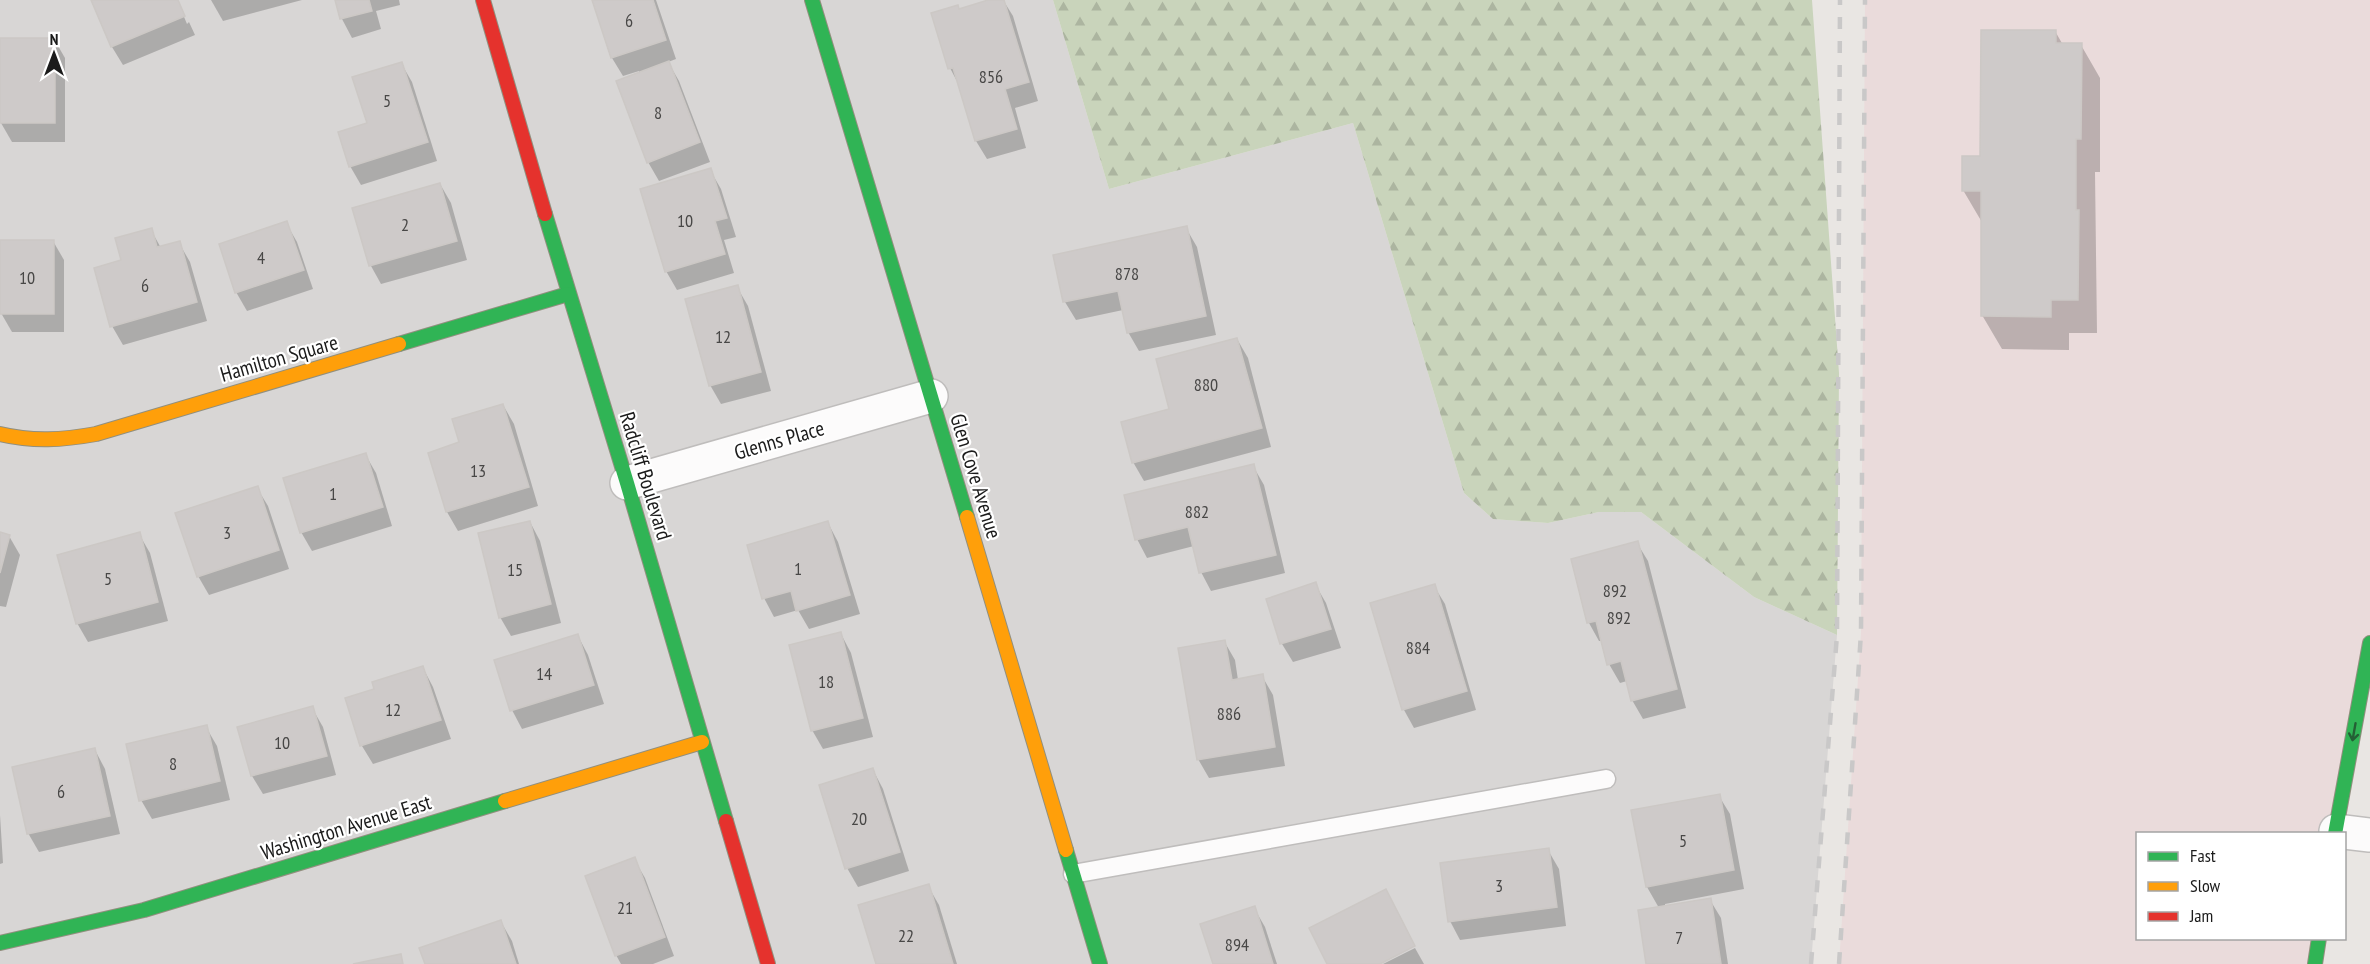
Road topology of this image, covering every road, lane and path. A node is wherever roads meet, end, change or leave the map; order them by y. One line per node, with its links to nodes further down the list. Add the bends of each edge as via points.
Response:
1 (483, 0): 3 (street, Radcliff Boulevard)
2 (812, 0): 4 (street, Glen Cove Avenue)
3 (568, 294): 5 (street, Hamilton Square, via 96,434 57,441 24,440); 6 (street, Radcliff Boulevard)
4 (931, 396): 6 (street, Glenns Place); 13 (street, Glen Cove Avenue)
5 (0, 434)
6 (627, 483): 8 (street, Radcliff Boulevard)
7 (2370, 643): 10 (street, one-way to 10)
8 (702, 742): 15 (street, Washington Avenue East, via 144,909); 16 (street, Radcliff Boulevard)
9 (1606, 779): 13 (lane)
10 (2335, 832)
11 (2346, 833): 12 (street)
12 (2370, 835)
13 (1073, 874): 17 (street, Glen Cove Avenue)
14 (2319, 940): 18 (street)
15 (0, 943)
16 (768, 964)
17 (1100, 964)
18 (2315, 964)

